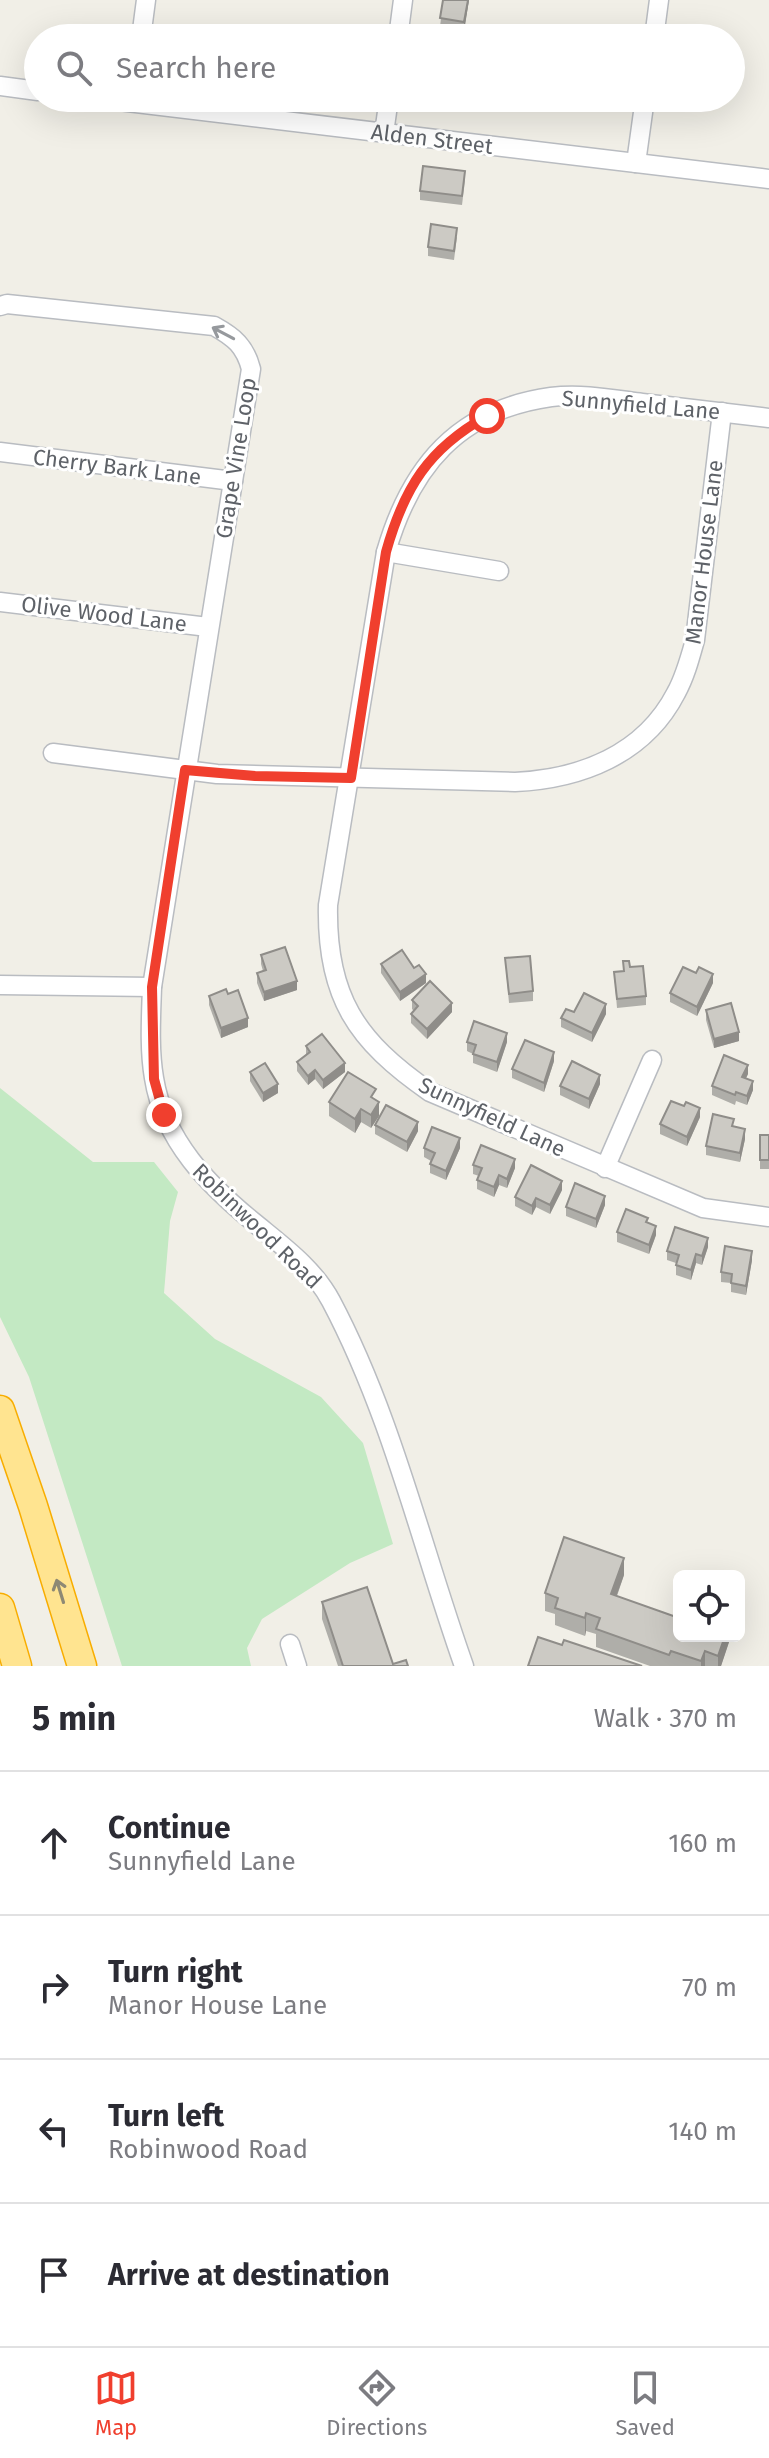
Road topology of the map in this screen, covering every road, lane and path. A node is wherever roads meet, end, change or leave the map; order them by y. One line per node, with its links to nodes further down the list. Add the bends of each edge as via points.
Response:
1 (146, 0): 4 (street)
2 (403, 0): 5 (street)
3 (659, 0): 6 (street)
4 (143, 24)
5 (400, 24)
6 (656, 24)
7 (0, 86): 8 (street)
8 (24, 89)
9 (224, 112): 12 (street, Alden Street)
10 (387, 112): 12 (street)
11 (643, 112): 13 (street)
12 (384, 133): 13 (street, Alden Street)
13 (636, 163): 14 (street, Alden Street)
14 (769, 179)
15 (0, 306): 19 (street, Grape Vine Loop, one-way to 15, via 251,369 234,337 214,326)
16 (722, 412): 17 (street, Sunnyfield Lane); 20 (street, Sunnyfield Lane, via 589,396 553,397 487,416 457,433 429,462 396,517); 26 (street, Manor House Lane, via 695,640 676,694 637,742 588,769 548,780)
17 (769, 418)
18 (0, 452): 19 (street, Cherry Bark Lane)
19 (233, 481): 23 (street, Grape Vine Loop)
20 (386, 552): 21 (street); 26 (street, Sunnyfield Lane)
21 (499, 571)
22 (0, 602): 23 (street, Olive Wood Lane)
23 (208, 627): 25 (street, Grape Vine Loop)
24 (53, 753): 25 (street, Manor House Lane)
25 (185, 770): 26 (street, Manor House Lane); 28 (street, Robinwood Road)
26 (351, 778): 30 (street, Sunnyfield Lane, via 328,905 327,939 346,1008 368,1041 430,1092)
27 (0, 985): 28 (street)
28 (152, 987): 38 (street, Robinwood Road, via 154,1079 164,1115 186,1156 217,1192 303,1264 333,1305 399,1465)
29 (652, 1060): 30 (street)
30 (605, 1168): 31 (street, Sunnyfield Lane, via 703,1208)
31 (769, 1217)
32 (0, 1410): 36 (highway, one-way to 32)
33 (0, 1609): 35 (highway)
34 (290, 1644): 37 (street)
35 (15, 1666)
36 (82, 1666)
37 (297, 1666)
38 (464, 1666)

